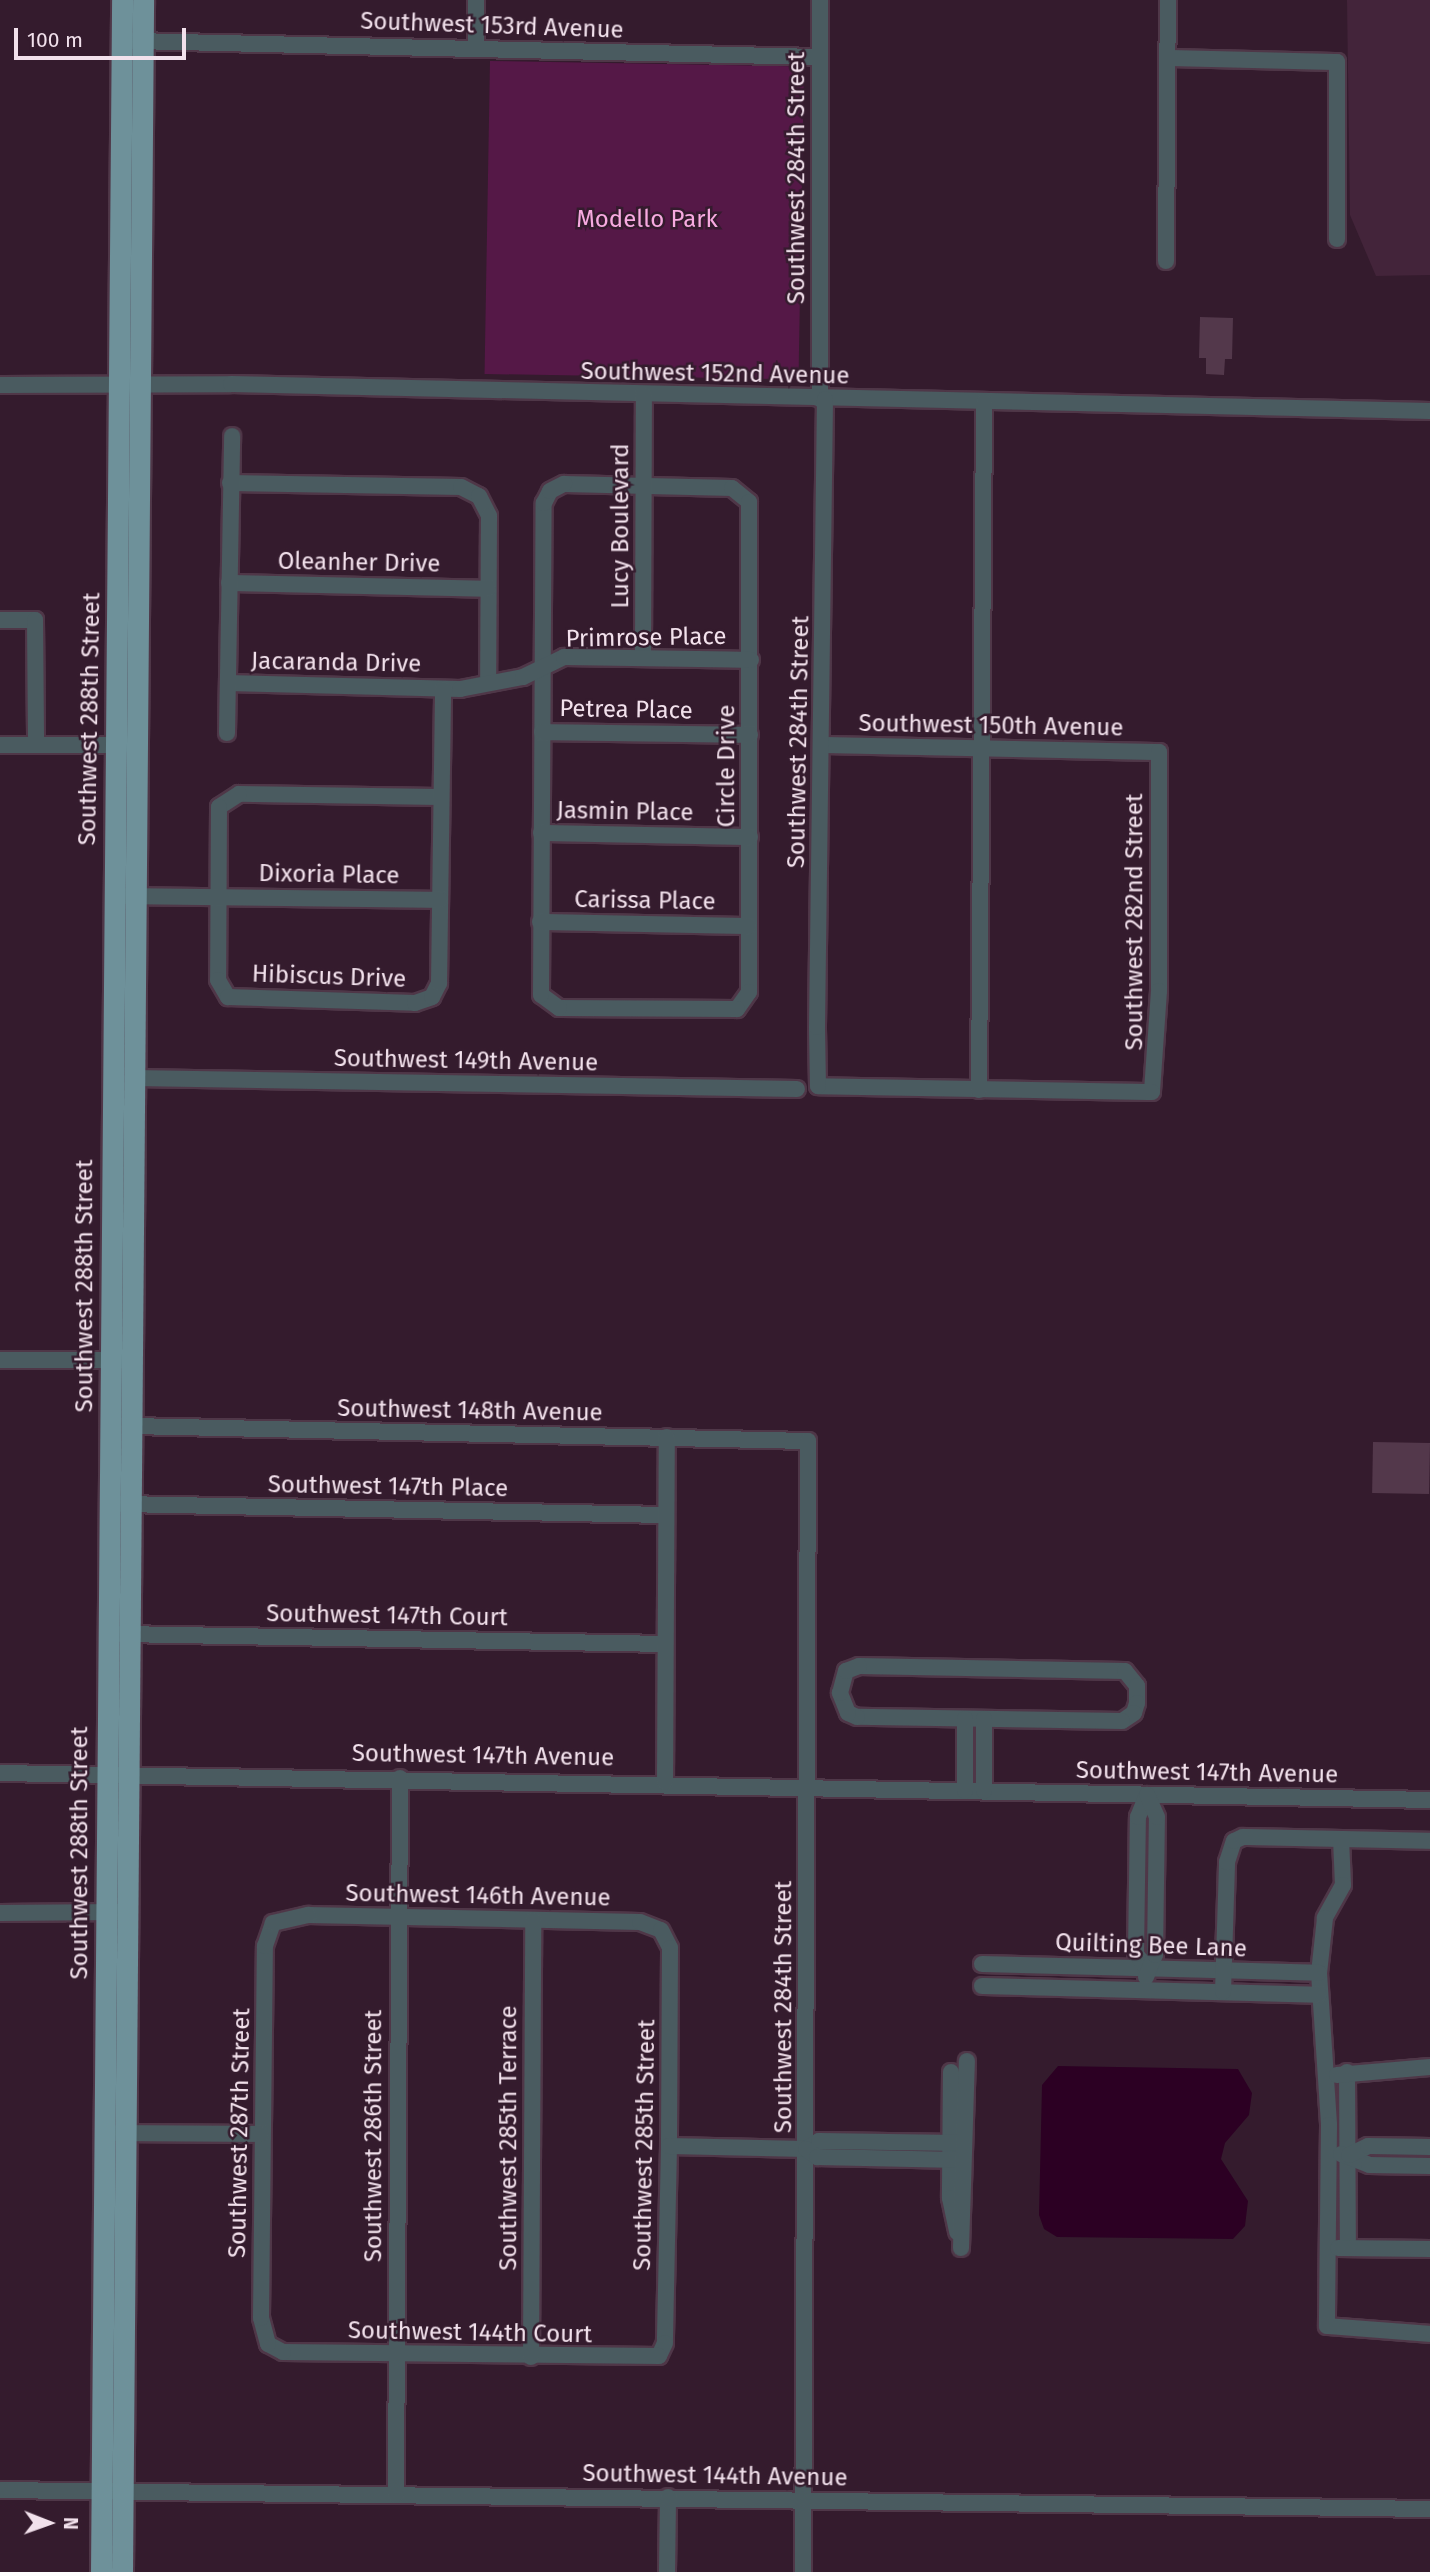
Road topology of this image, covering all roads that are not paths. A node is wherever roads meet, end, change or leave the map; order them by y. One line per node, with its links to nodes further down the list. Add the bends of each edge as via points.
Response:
1 (122, 0): 6 (main road, Southwest 288th Street)
2 (143, 0): 7 (main road, Southwest 288th Street)
3 (476, 0): 8 (street)
4 (820, 0): 9 (street, Southwest 284th Street)
5 (1168, 0): 10 (street)
6 (121, 41): 7 (street, Southwest 153rd Avenue); 11 (main road, Southwest 288th Street)
7 (143, 41): 8 (street, Southwest 153rd Avenue); 11 (main road, Southwest 288th Street)
8 (476, 46): 9 (street, Southwest 153rd Avenue, via 481,53)
9 (820, 57): 17 (street, Southwest 284th Street)
10 (1168, 58): 12 (street, via 1337,62); 13 (street)
11 (131, 188): 14 (main road, Southwest 288th Street)
12 (1337, 239)
13 (1166, 261)
14 (130, 384): 15 (street, Southwest 152nd Avenue); 16 (street, Southwest 152nd Avenue); 37 (main road, Southwest 288th Street); 39 (main road, Southwest 288th Street)
15 (0, 385)
16 (644, 395): 17 (street, Southwest 152nd Avenue); 22 (street, Lucy Boulevard)
17 (822, 399): 18 (street, Southwest 152nd Avenue); 38 (street, Southwest 284th Street)
18 (984, 402): 19 (street, Southwest 152nd Avenue); 40 (street)
19 (1430, 411)
20 (232, 436): 21 (street)
21 (230, 483): 23 (street); 24 (street, via 470,490 489,516)
22 (645, 486): 26 (street, Lucy Boulevard); 27 (street, Circle Drive, via 732,488 749,502); 28 (street, Circle Drive, via 564,484 546,497)
23 (229, 583): 24 (street, Oleanher Drive); 29 (street)
24 (488, 589): 30 (street)
25 (0, 620): 36 (street, via 34,620)
26 (643, 657): 27 (street, Primrose Place); 28 (street, Primrose Place, via 564,657)
27 (751, 660): 34 (street, Circle Drive)
28 (542, 668): 30 (street); 32 (street, Circle Drive)
29 (228, 683): 31 (street, Jacaranda Drive); 33 (street)
30 (488, 683): 31 (street)
31 (443, 688): 42 (street, Hibiscus Drive)
32 (542, 732): 34 (street, Petrea Place); 43 (street, Circle Drive)
33 (227, 733)
34 (750, 735): 44 (street, Circle Drive)
35 (0, 745): 36 (street)
36 (36, 745): 37 (street)
37 (116, 745): 39 (street); 45 (main road, Southwest 288th Street)
38 (821, 745): 40 (street, Southwest 150th Avenue); 52 (street, Southwest 284th Street, via 818,1086)
39 (137, 746): 45 (main road, Southwest 288th Street)
40 (980, 748): 41 (street, Southwest 150th Avenue); 52 (street)
41 (1159, 752): 52 (street, Southwest 282nd Street, via 1159,991 1157,1082 1152,1092)
42 (438, 797): 46 (street, Hibiscus Drive, via 239,794 219,807); 47 (street, Hibiscus Drive)
43 (541, 833): 44 (street, Jasmin Place); 48 (street, Circle Drive)
44 (750, 837): 49 (street, Circle Drive)
45 (125, 896): 46 (street, Dixoria Place); 50 (main road, Southwest 288th Street); 54 (main road, Southwest 288th Street)
46 (218, 896): 47 (street, Dixoria Place); 47 (street, Hibiscus Drive, via 218,980 228,997 415,1003 432,997 439,983)
47 (440, 900)
48 (541, 922): 49 (street, Carissa Place); 49 (street, Circle Drive, via 541,995 552,1006 572,1009 737,1009 748,992)
49 (749, 926)
50 (134, 1077): 51 (street, Southwest 149th Avenue); 54 (main road, Southwest 288th Street)
51 (797, 1089)
52 (979, 1090)
53 (0, 1360): 54 (street)
54 (121, 1360): 55 (main road, Southwest 288th Street); 58 (main road, Southwest 288th Street)
55 (131, 1426): 56 (street, Southwest 148th Avenue); 59 (main road, Southwest 288th Street)
56 (667, 1437): 57 (street, Southwest 148th Avenue); 60 (street)
57 (808, 1441): 71 (street, Southwest 284th Street)
58 (109, 1504): 59 (street, Southwest 147th Place); 61 (main road, Southwest 288th Street)
59 (130, 1505): 60 (street, Southwest 147th Place); 62 (main road, Southwest 288th Street)
60 (666, 1515): 63 (street)
61 (108, 1634): 62 (street, Southwest 147th Court); 66 (main road, Southwest 288th Street)
62 (129, 1634): 63 (street, Southwest 147th Court); 67 (main road, Southwest 288th Street)
63 (665, 1644): 70 (street)
64 (965, 1719): 65 (street, Southwest 147th Avenue); 65 (street, Southwest 147th Avenue, via 857,1717 841,1702 841,1680 859,1666 1125,1671 1137,1686 1134,1713 1122,1721); 72 (street)
65 (984, 1719): 73 (street)
66 (107, 1771): 67 (street, Southwest 147th Avenue); 68 (street, Southwest 147th Avenue); 78 (main road, Southwest 288th Street)
67 (128, 1771): 69 (street, Southwest 147th Avenue); 79 (main road, Southwest 288th Street)
68 (0, 1773)
69 (400, 1778): 70 (street, Southwest 147th Avenue); 81 (street, Southwest 286th Street)
70 (665, 1782): 71 (street, Southwest 147th Avenue)
71 (807, 1786): 72 (street, Southwest 147th Avenue); 104 (street, Southwest 284th Street)
72 (965, 1791): 73 (street, Southwest 147th Avenue)
73 (984, 1791): 74 (street, Southwest 147th Avenue)
74 (1147, 1794): 75 (street, Southwest 147th Avenue); 86 (street, via 1157,1817 1155,1955)
75 (1430, 1800)
76 (1341, 1839): 77 (street); 87 (street, via 1243,1837 1234,1841 1227,1861); 88 (street, via 1343,1885 1325,1918)
77 (1430, 1841)
78 (106, 1912): 79 (street); 80 (street); 98 (main road, Southwest 288th Street)
79 (127, 1912): 99 (main road, Southwest 288th Street)
80 (0, 1913)
81 (398, 1918): 82 (street, Southwest 146th Avenue); 83 (street, Southwest 146th Avenue, via 308,1915); 114 (street, Southwest 286th Street)
82 (533, 1920): 84 (street, Southwest 146th Avenue, via 640,1922 661,1930); 115 (street, Southwest 285th Terrace)
83 (273, 1923): 100 (street, Southwest 287th Street, via 265,1946)
84 (670, 1948): 102 (street, Southwest 285th Street)
85 (982, 1964): 86 (street, Quilting Bee Lane)
86 (1147, 1969): 87 (street, Quilting Bee Lane); 90 (street)
87 (1223, 1971): 88 (street, Quilting Bee Lane); 91 (street)
88 (1320, 1973): 92 (street)
89 (982, 1986): 90 (street, Quilting Bee Lane)
90 (1146, 1990): 91 (street, Quilting Bee Lane)
91 (1223, 1992): 92 (street, Quilting Bee Lane)
92 (1319, 1995): 97 (street)
93 (967, 2062): 101 (street)
94 (1430, 2067): 96 (street)
95 (951, 2071): 101 (street)
96 (1347, 2072): 97 (street); 106 (street)
97 (1325, 2078): 105 (street)
98 (104, 2133): 99 (street); 116 (main road, Southwest 288th Street)
99 (126, 2133): 100 (street); 116 (main road, Southwest 288th Street)
100 (261, 2134): 113 (street, Southwest 287th Street, via 261,2318)
101 (958, 2143): 104 (street, via 819,2141); 104 (street, via 957,2160 817,2157)
102 (669, 2146): 104 (street); 112 (street, Southwest 285th Street)
103 (1430, 2147): 106 (street, via 1368,2146)
104 (806, 2149): 120 (street, Southwest 284th Street)
105 (1329, 2154): 106 (street); 108 (street)
106 (1349, 2155): 107 (street, via 1369,2165); 109 (street)
107 (1430, 2166)
108 (1328, 2248): 109 (street); 111 (street, via 1327,2326)
109 (1348, 2248): 110 (street)
110 (1430, 2249)
111 (1430, 2334)
112 (665, 2343): 115 (street, Southwest 144th Court, via 659,2356 641,2360)
113 (268, 2344): 114 (street, Southwest 144th Court, via 283,2352)
114 (395, 2354): 115 (street, Southwest 144th Court); 118 (street, Southwest 286th Street)
115 (531, 2357)
116 (112, 2489): 117 (street, Southwest 144th Avenue); 118 (street, Southwest 144th Avenue); 122 (main road, Southwest 288th Street); 123 (main road, Southwest 288th Street)
117 (0, 2490)
118 (396, 2495): 119 (street, Southwest 144th Avenue)
119 (668, 2497): 120 (street, Southwest 144th Avenue); 124 (street)
120 (804, 2499): 121 (street, Southwest 144th Avenue); 125 (street, Southwest 284th Street)
121 (1430, 2509)
122 (101, 2572)
123 (122, 2572)
124 (667, 2572)
125 (803, 2572)

